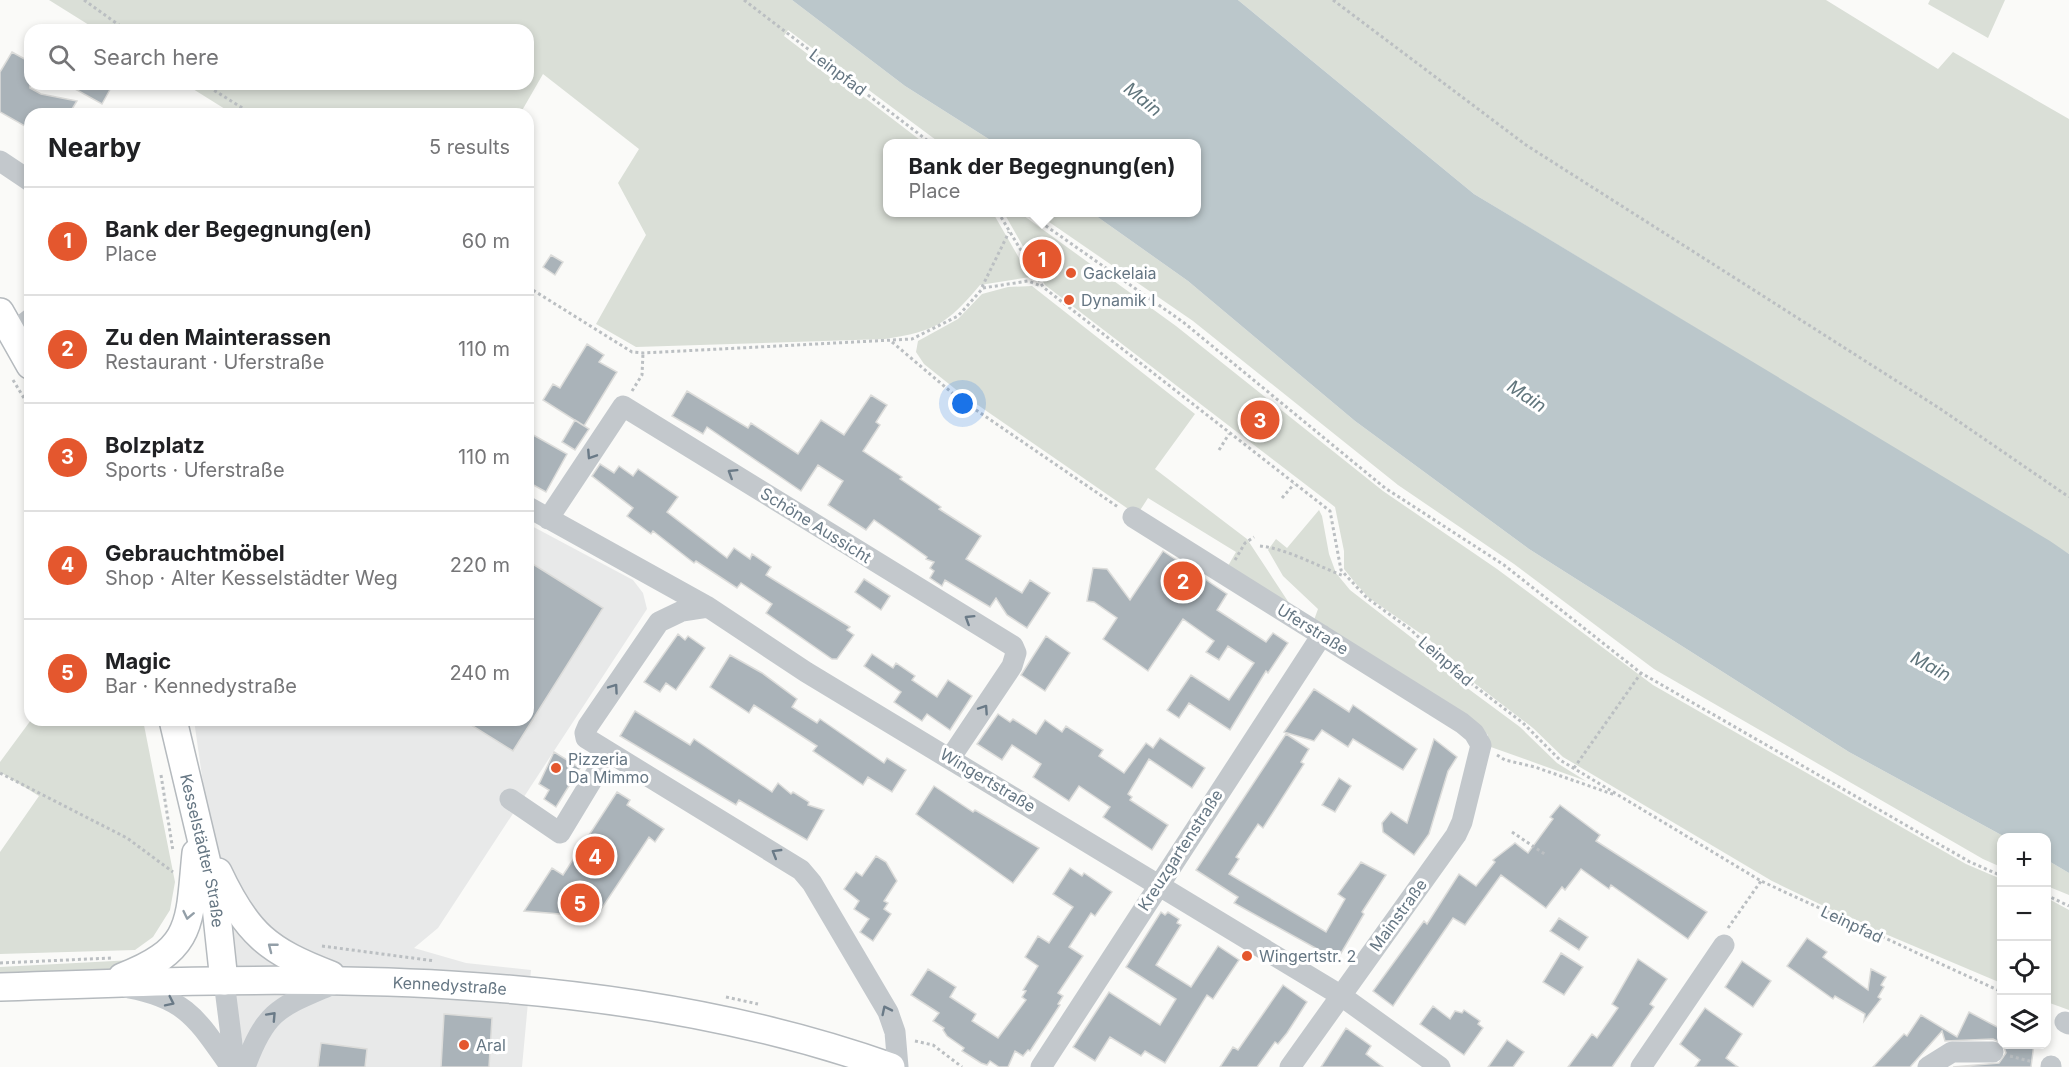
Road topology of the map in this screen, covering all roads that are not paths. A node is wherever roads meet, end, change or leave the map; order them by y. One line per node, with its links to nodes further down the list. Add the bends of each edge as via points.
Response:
1 (0, 161): 2 (street)
2 (24, 177)
3 (14, 322): 4 (main road)
4 (21, 372)
5 (534, 511): 7 (street, Wingertstraße)
6 (1133, 517): 9 (street, Uferstraße)
7 (548, 519): 8 (street, Wingertstraße); 13 (street, Schöne Aussicht, one-way to 7, via 1012,666 1016,653 1012,646 623,406)
8 (708, 608): 12 (street, one-way to 8, via 586,738 585,733 659,622 682,611); 13 (street, Wingertstraße, via 806,672)
9 (1322, 635): 11 (street, Uferstraße, via 1462,723 1479,740); 16 (street, Kreuzgartenstraße)
10 (174, 726): 15 (main road, Kesselstädter Straße)
11 (1480, 750): 22 (street, Mainstraße, via 1456,835)
12 (609, 752): 14 (street, via 560,832); 27 (street, one-way to 12, via 895,1032 888,1012 812,882 801,870)
13 (951, 757): 16 (street, Wingertstraße)
14 (510, 799)
15 (196, 828): 18 (main road, one-way to 15, via 286,957 264,941 228,892); 19 (main road, Kesselstädter Straße, via 215,897); 20 (main road, one-way to 20, via 191,905 178,944 157,962)
16 (1158, 883): 22 (street, Wingertstraße); 28 (street, Kreuzgartenstraße)
17 (1724, 945): 31 (street)
18 (344, 980): 19 (main road, Kennedystraße); 25 (street, one-way to 18, via 269,1017 294,1000); 26 (main road, Kennedystraße, via 510,991 660,1008 799,1036)
19 (224, 981): 20 (main road, Kennedystraße); 24 (street)
20 (105, 983): 21 (main road, Kennedystraße); 24 (street, one-way to 24, via 147,991 194,1015)
21 (0, 987)
22 (1340, 995): 29 (street, Mainstraße); 30 (street, Wingertstraße)
23 (1994, 1052): 32 (street, via 1952,1052)
24 (233, 1067)
25 (245, 1067)
26 (891, 1067)
27 (898, 1067)
28 (1041, 1067)
29 (1290, 1067)
30 (1440, 1067)
31 (1641, 1067)
32 (1928, 1067)

